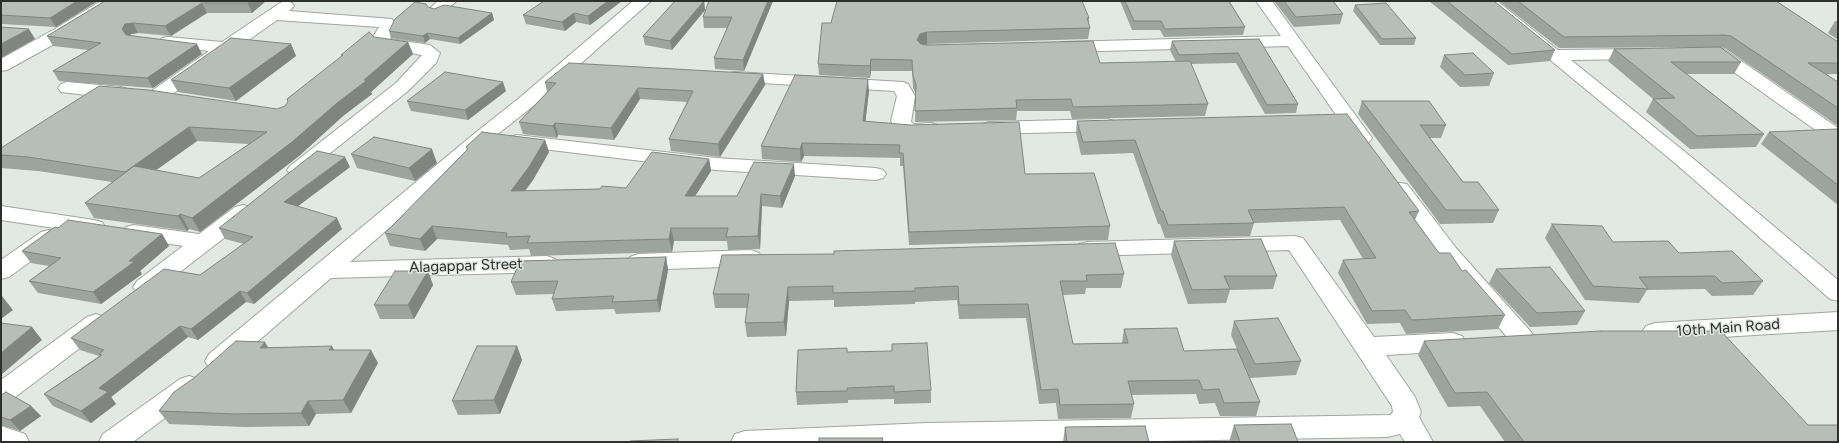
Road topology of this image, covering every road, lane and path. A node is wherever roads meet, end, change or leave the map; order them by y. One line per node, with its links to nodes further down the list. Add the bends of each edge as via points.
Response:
1 (112, 1): 9 (street)
2 (294, 1): 7 (street)
3 (643, 1): 18 (street)
4 (1264, 1): 11 (street)
5 (1488, 1): 6 (street); 16 (street)
6 (1510, 1)
7 (274, 15): 13 (street); 34 (street, via 386,23 387,29 380,40 385,44 424,49 431,53 430,59 402,87)
8 (30, 32): 9 (street)
9 (59, 34): 17 (street)
10 (152, 41): 13 (street)
11 (1293, 41): 12 (street); 25 (street)
12 (1049, 47)
13 (226, 48): 22 (street)
14 (1656, 54): 16 (street)
15 (1695, 54): 30 (street, via 1718,53)
16 (1554, 55): 45 (street, via 1683,160)
17 (1, 66)
18 (567, 67): 19 (street); 29 (street)
19 (591, 68)
20 (718, 76): 28 (street, via 897,86 906,96 901,121 906,128)
21 (67, 88): 22 (street)
22 (145, 95): 23 (street)
23 (184, 100)
24 (1324, 119): 25 (street)
25 (1348, 119): 31 (street)
26 (1128, 125): 27 (street)
27 (972, 128)
28 (949, 129)
29 (482, 137): 32 (street, via 716,164); 43 (street)
30 (1838, 137)
31 (1372, 151)
32 (876, 174)
33 (1390, 176): 50 (street, via 1448,253 1534,338)
34 (283, 180)
35 (259, 199): 38 (street)
36 (1, 213): 37 (street)
37 (69, 223): 38 (street); 44 (street)
38 (204, 242): 46 (street)
39 (1065, 250): 50 (street, via 1295,243)
40 (771, 258): 41 (street)
41 (620, 262)
42 (564, 264): 43 (street, Alagappar Street)
43 (326, 270): 55 (street, via 188,386)
44 (1, 271)
45 (1838, 293)
46 (128, 299)
47 (109, 313): 51 (street)
48 (1838, 321): 49 (street, 10th Main Road)
49 (1632, 333)
50 (1367, 348): 52 (street, via 1405,404)
51 (1, 394)
52 (1405, 418): 56 (street, via 1398,424 1387,426 927,434); 57 (street)
53 (1, 437): 54 (street)
54 (15, 442)
55 (113, 442)
56 (744, 442)
57 (1419, 442)

